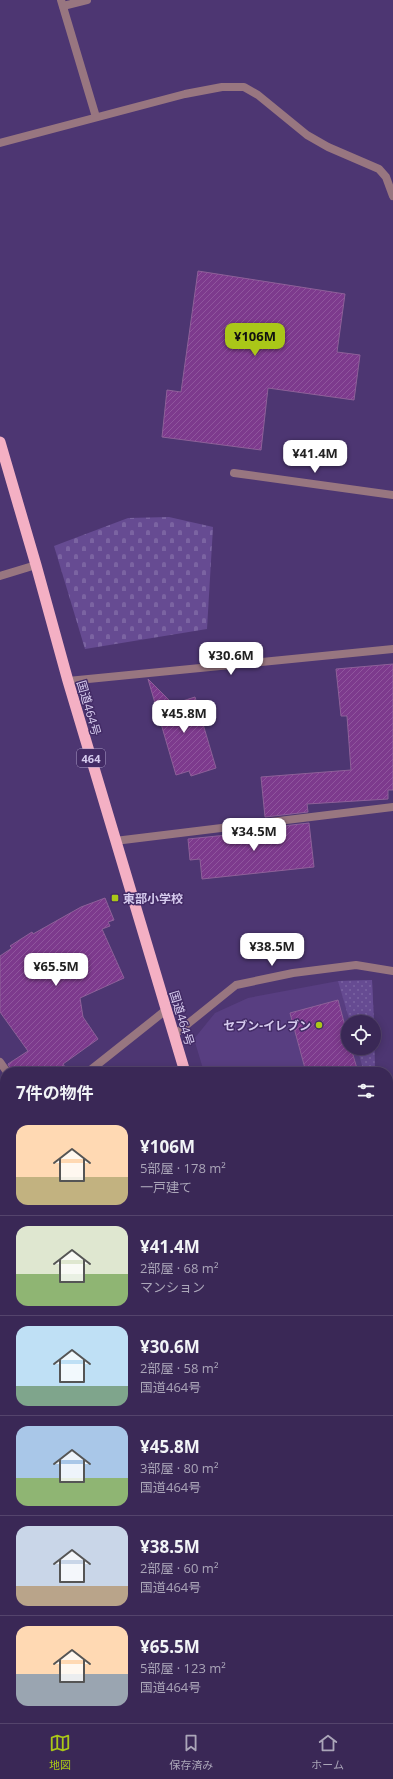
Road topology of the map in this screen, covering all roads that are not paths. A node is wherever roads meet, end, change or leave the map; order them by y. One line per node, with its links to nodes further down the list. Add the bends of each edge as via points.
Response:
1 (88, 0): 2 (street)
2 (62, 3): 3 (street)
3 (96, 116): 4 (street); 5 (street, via 222,86 244,87 258,95 307,135 379,169 386,177)
4 (0, 143)
5 (393, 196)
6 (0, 442): 9 (highway, 国道464号 / 464)
7 (234, 473): 8 (street)
8 (393, 495)
9 (36, 565): 10 (street); 12 (highway, 国道464号 / 464)
10 (0, 576)
11 (393, 649): 12 (street)
12 (68, 681): 14 (highway, 国道464号 / 464)
13 (393, 806): 14 (street)
14 (115, 841): 16 (highway, 国道464号 / 464)
15 (393, 971): 17 (street, via 356,965 292,973 236,985)
16 (166, 1010): 17 (highway, 国道464号 / 464); 18 (street)
17 (174, 1035): 19 (highway, 国道464号 / 464)
18 (94, 1067)
19 (184, 1067)

